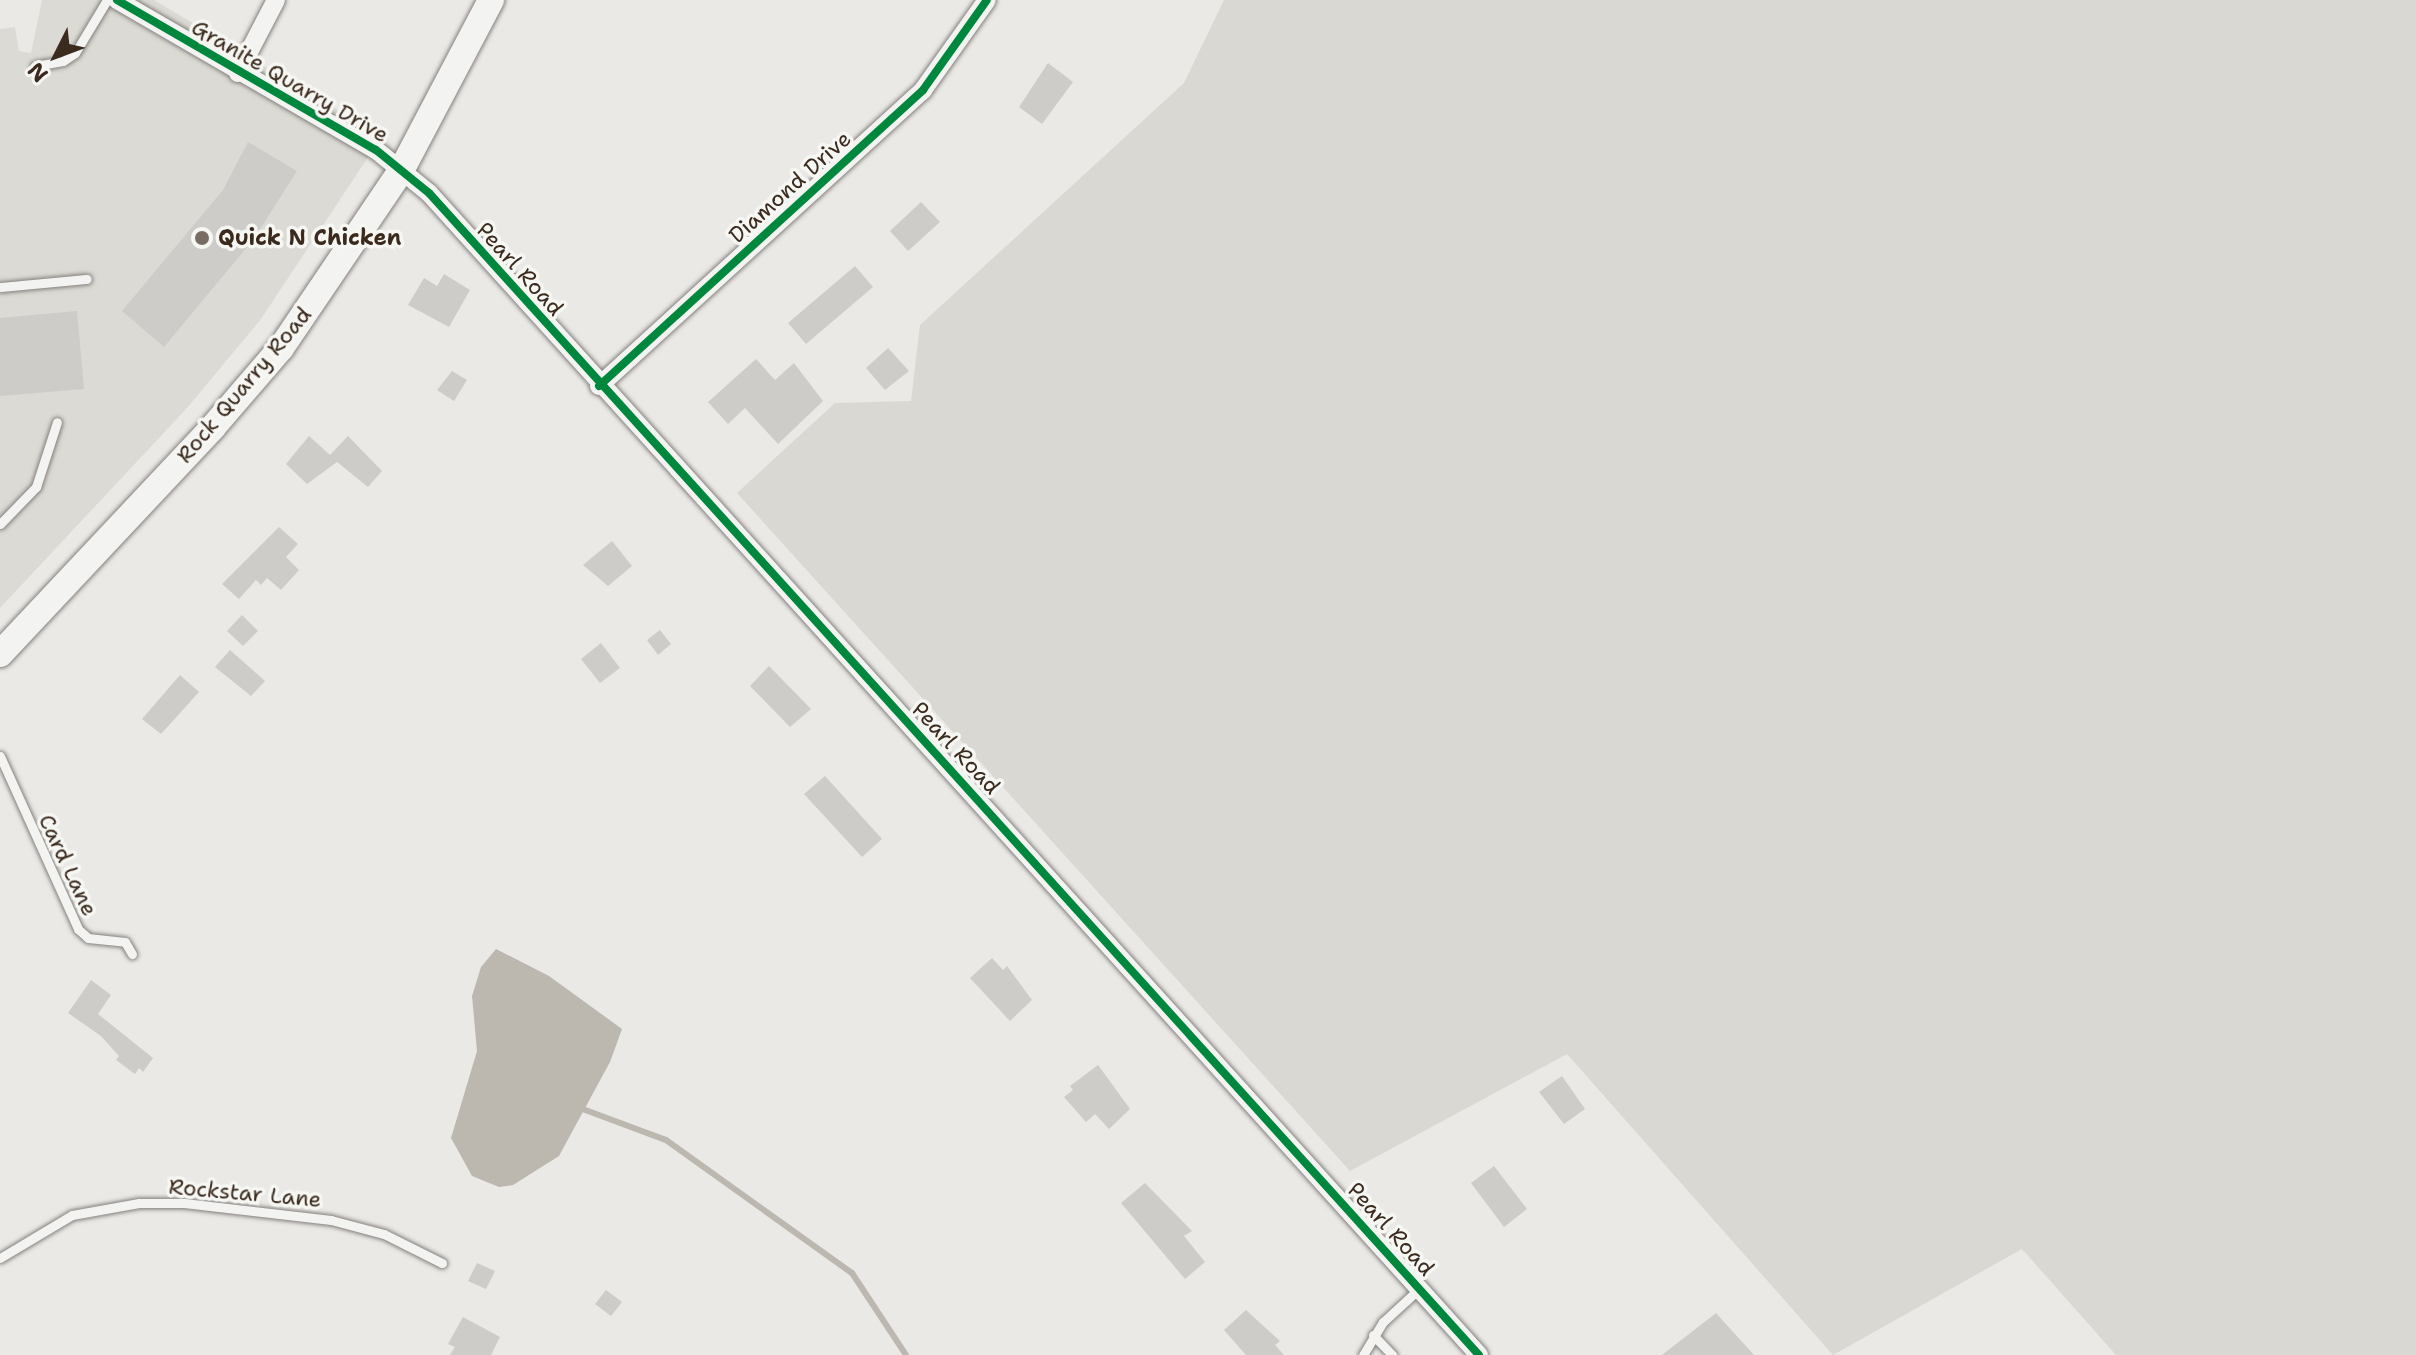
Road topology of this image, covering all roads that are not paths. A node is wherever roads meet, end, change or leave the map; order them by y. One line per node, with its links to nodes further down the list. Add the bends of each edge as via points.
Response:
1 (107, 0): 6 (lane, via 75,53)
2 (117, 0): 7 (street, Granite Quarry Drive)
3 (276, 0): 7 (street)
4 (491, 0): 8 (main road, Rock Quarry Road)
5 (987, 0): 11 (street, Diamond Drive, via 923,90)
6 (35, 66)
7 (238, 73): 8 (street, Granite Quarry Drive)
8 (402, 169): 11 (street, Pearl Road); 14 (main road, Rock Quarry Road, via 281,348)
9 (87, 279): 10 (lane)
10 (0, 287)
11 (599, 386): 19 (street, Pearl Road)
12 (57, 422): 13 (lane, via 36,487)
13 (0, 524)
14 (0, 654)
15 (0, 756): 16 (lane, Card Lane, via 78,929 88,938 125,942)
16 (132, 954)
17 (0, 1258): 18 (lane, Rockstar Lane, via 72,1215 139,1203 184,1203 331,1220 384,1234)
18 (442, 1263)
19 (1420, 1288): 20 (lane); 23 (street, Pearl Road)
20 (1373, 1335): 21 (lane); 22 (lane)
21 (1363, 1355)
22 (1392, 1355)
23 (1479, 1355)

